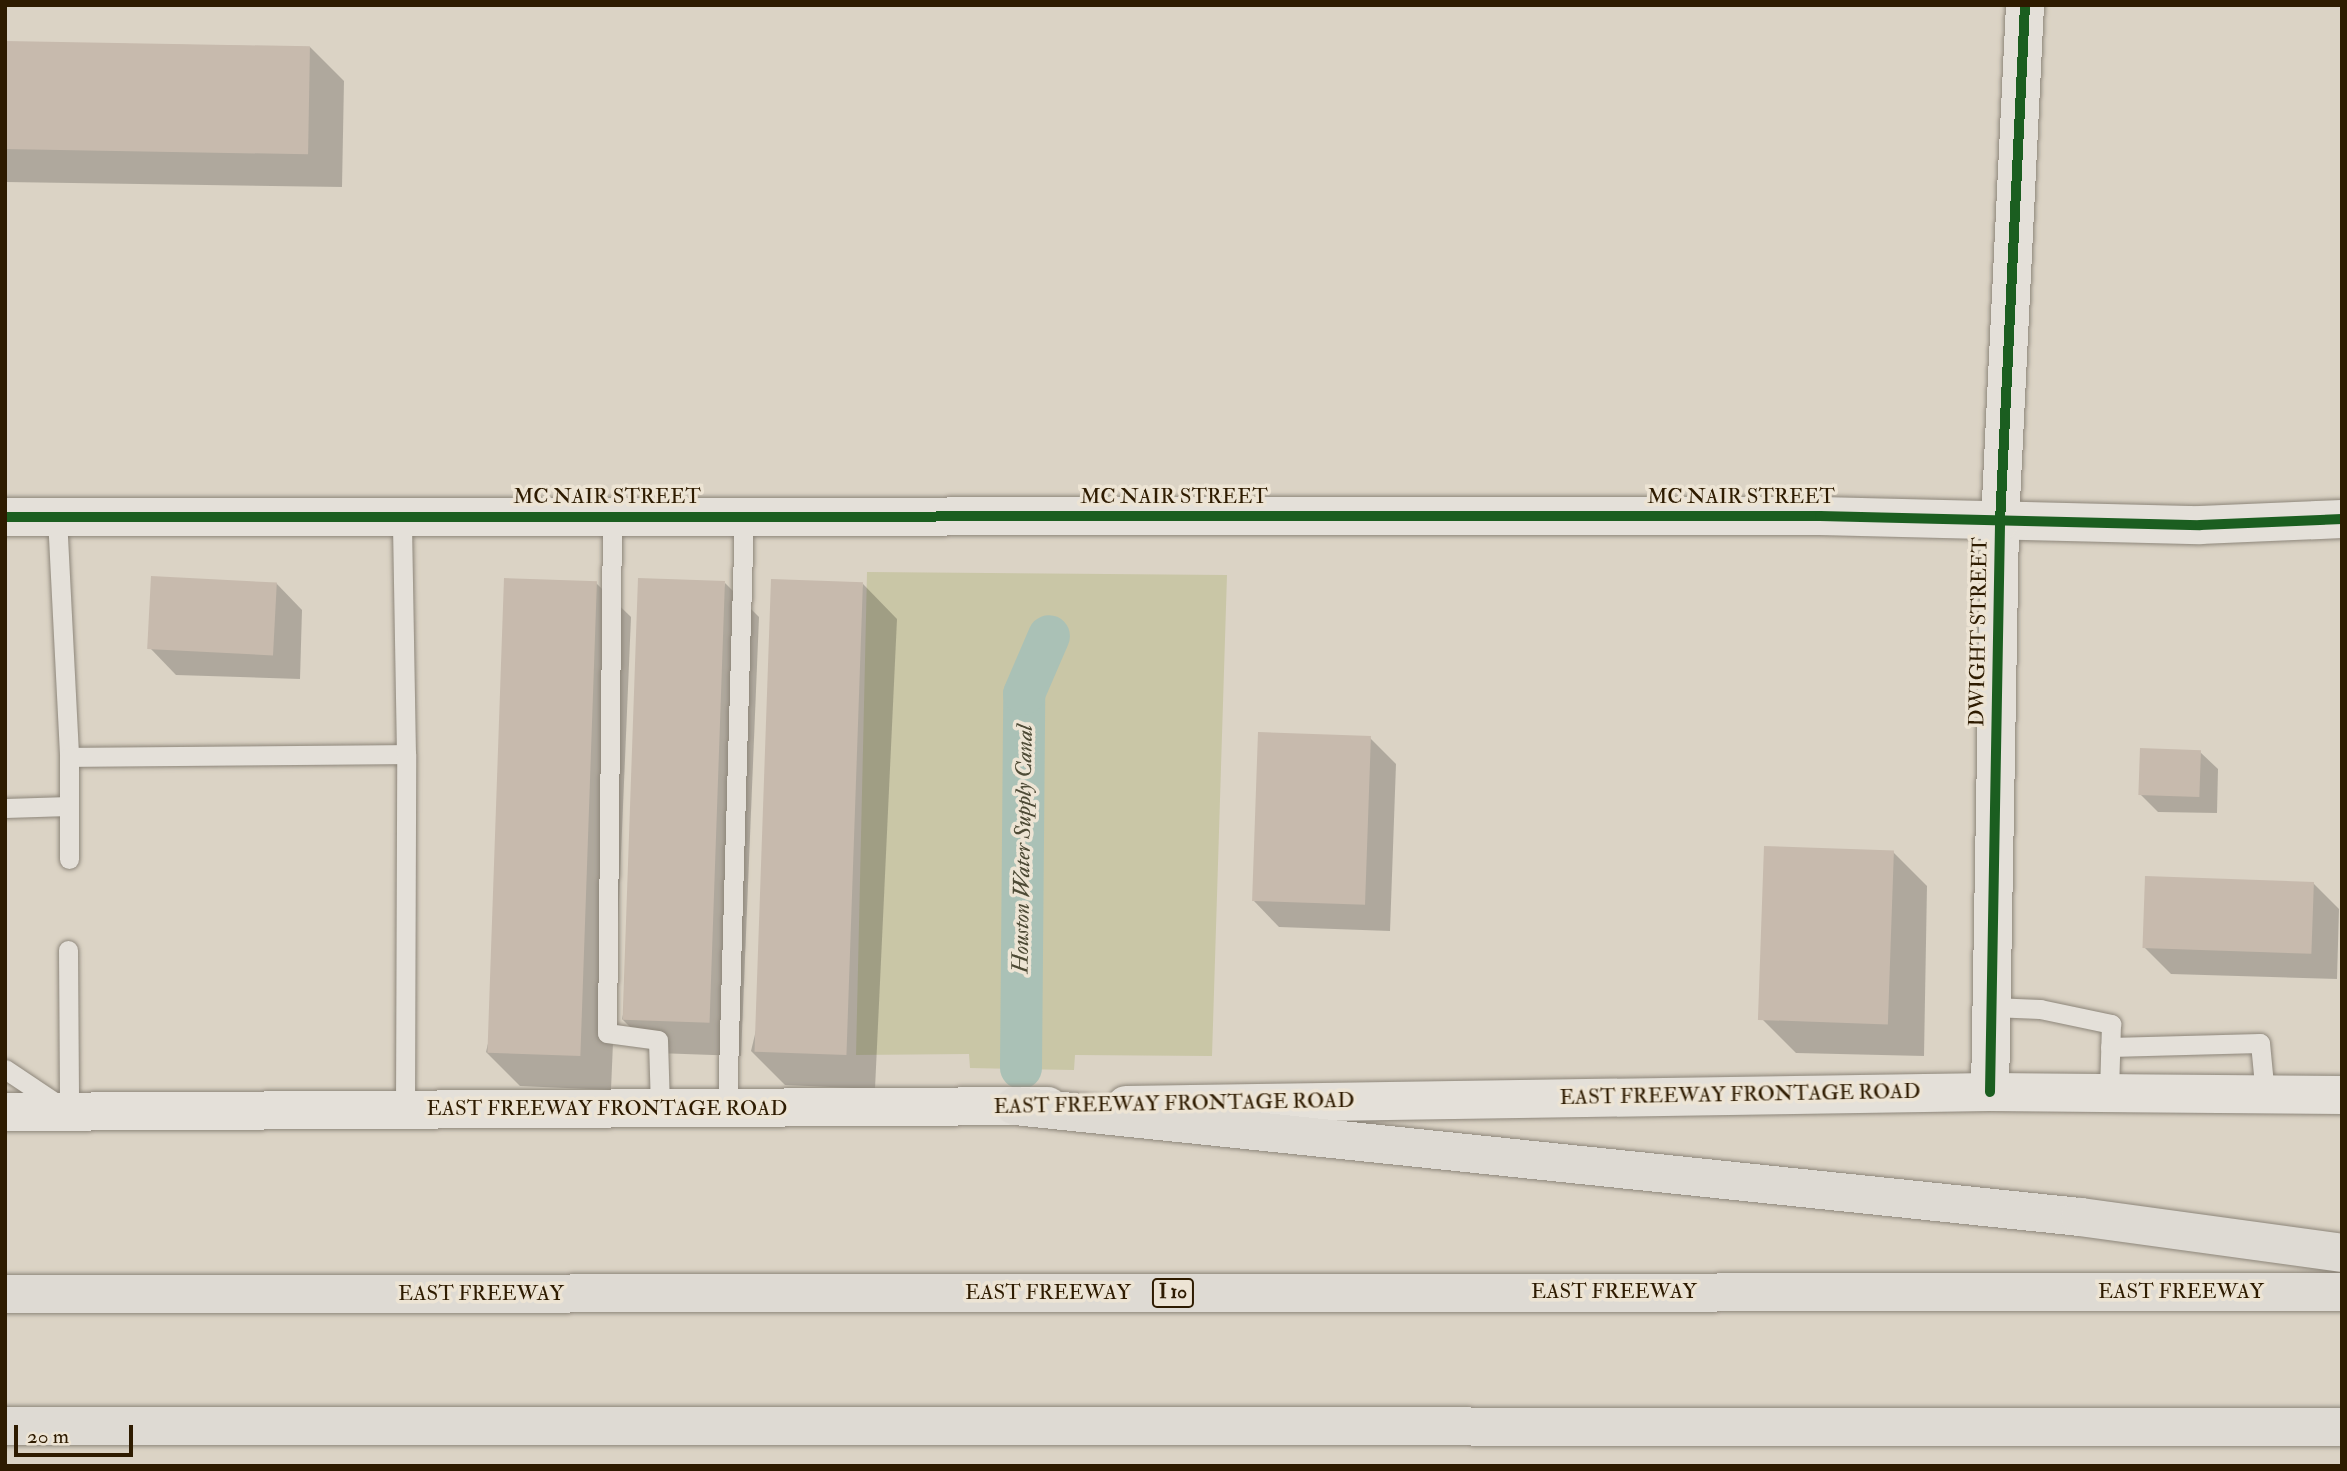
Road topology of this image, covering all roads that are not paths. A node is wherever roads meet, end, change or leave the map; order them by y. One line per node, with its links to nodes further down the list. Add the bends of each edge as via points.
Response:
1 (2025, 5): 8 (street, DWIGHT STREET)
2 (612, 516): 3 (street, MC NAIR STREET); 6 (street, MC NAIR STREET); 24 (lane, via 607,1033 659,1040)
3 (744, 516): 8 (street, MC NAIR STREET, via 1820,516); 23 (lane)
4 (5, 517): 5 (street, MC NAIR STREET)
5 (57, 517): 6 (street, MC NAIR STREET); 10 (lane)
6 (402, 517): 9 (lane)
7 (2342, 519): 8 (street, MC NAIR STREET, via 2200,525)
8 (2000, 522): 15 (street, DWIGHT STREET)
9 (405, 754): 10 (lane); 25 (lane)
10 (69, 757): 11 (lane)
11 (69, 806): 12 (lane); 13 (lane)
12 (5, 808)
13 (69, 859)
14 (68, 950): 27 (lane)
15 (1992, 1007): 16 (lane, via 2040,1009 2111,1024); 18 (street, DWIGHT STREET)
16 (2110, 1047): 19 (lane); 20 (lane, via 2260,1043)
17 (5, 1069): 27 (lane)
18 (1990, 1092): 19 (street, EAST FREEWAY FRONTAGE ROAD); 22 (street, EAST FREEWAY FRONTAGE ROAD)
19 (2109, 1093): 20 (street, EAST FREEWAY FRONTAGE ROAD)
20 (2265, 1095): 21 (street, EAST FREEWAY FRONTAGE ROAD)
21 (2342, 1096)
22 (1015, 1107): 23 (street, EAST FREEWAY FRONTAGE ROAD); 28 (highway, via 2067,1216)
23 (727, 1108): 24 (street, EAST FREEWAY FRONTAGE ROAD)
24 (660, 1109): 25 (street, EAST FREEWAY FRONTAGE ROAD)
25 (405, 1110): 27 (street, EAST FREEWAY FRONTAGE ROAD)
26 (5, 1112): 27 (street, EAST FREEWAY FRONTAGE ROAD)
27 (69, 1112)
28 (2342, 1253)
29 (2342, 1292): 30 (highway, EAST FREEWAY / I 10)
30 (5, 1294)
31 (5, 1426): 32 (highway)
32 (2342, 1427)

